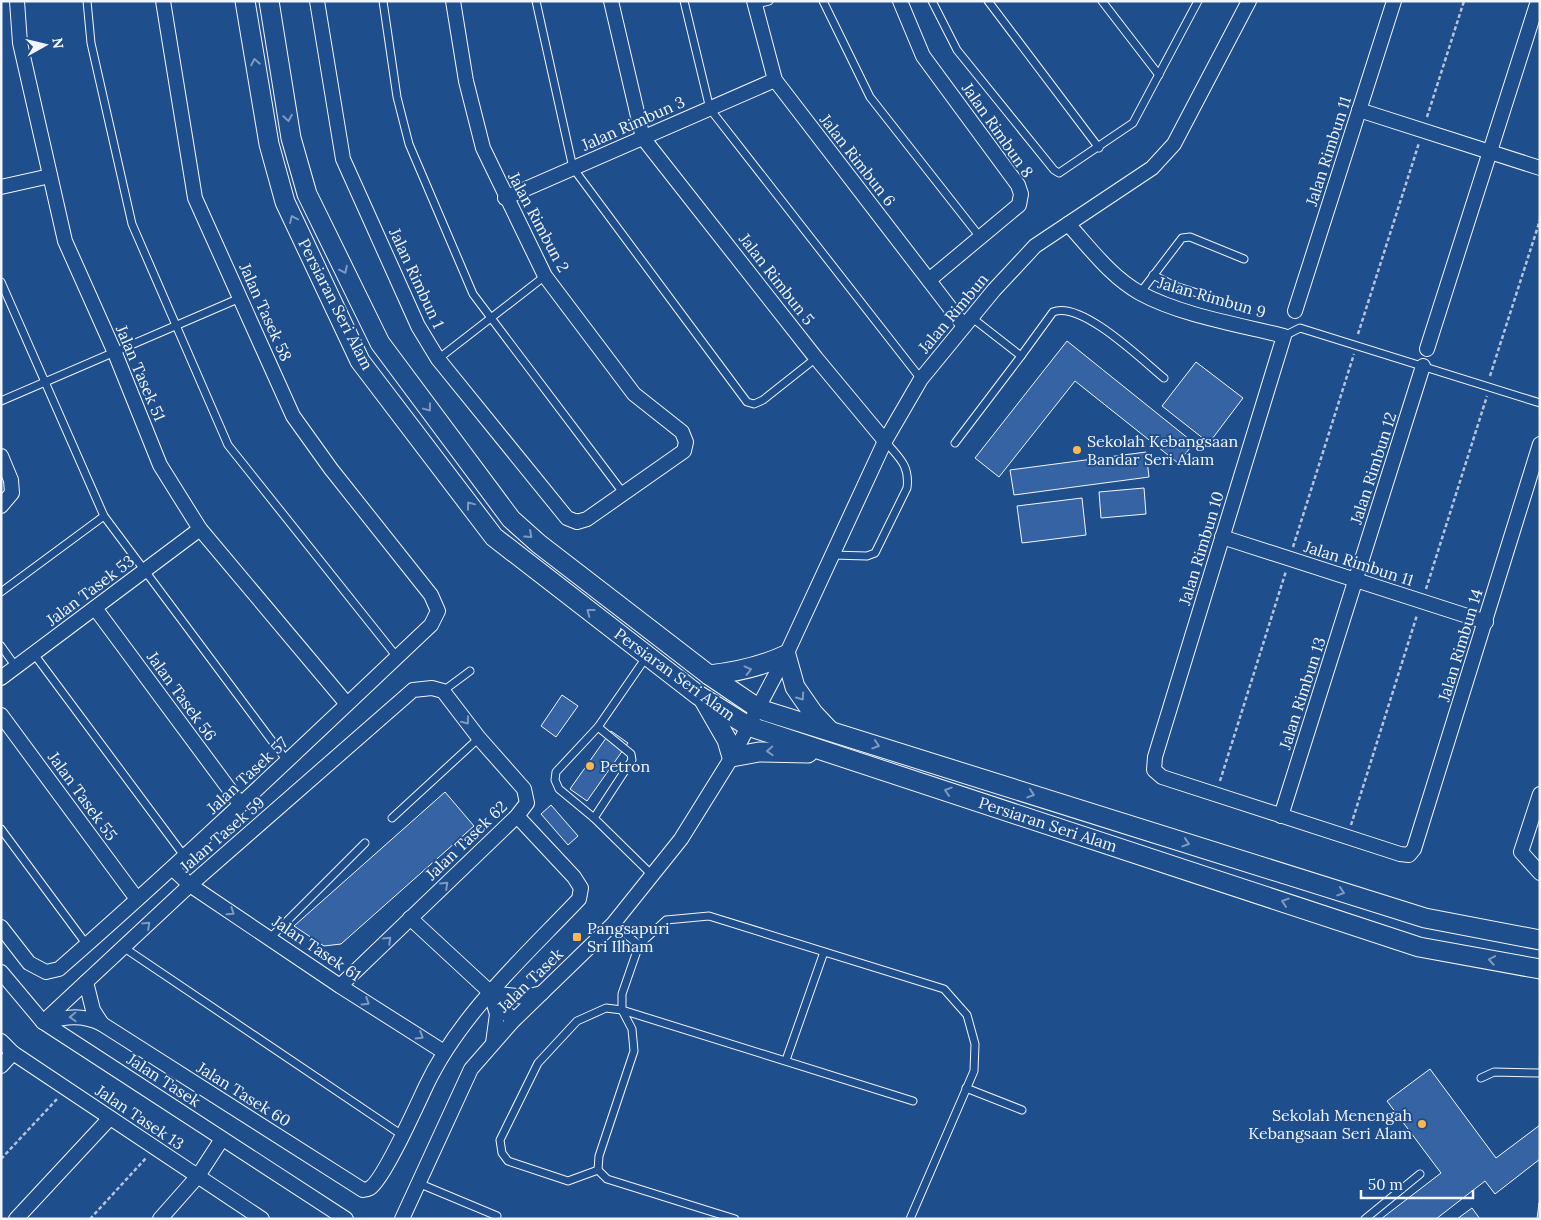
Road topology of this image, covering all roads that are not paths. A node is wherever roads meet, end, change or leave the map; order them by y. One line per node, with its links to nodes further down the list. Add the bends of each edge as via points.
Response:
1 (17, 1): 32 (street, Jalan Tasek 51, via 20,43)
2 (87, 1): 48 (lane, via 91,43 132,224)
3 (163, 1): 43 (street, Jalan Tasek 58, via 195,198)
4 (245, 1): 80 (main road, Persiaran Seri Alam, one-way to 4, via 494,537 360,361 285,202 269,144)
5 (268, 1): 84 (main road, Persiaran Seri Alam, one-way to 84, via 291,138 307,194 380,343 511,519)
6 (317, 1): 54 (street, Jalan Rimbun 1, via 343,159 418,326)
7 (383, 1): 46 (lane, via 397,98 410,144 473,294)
8 (453, 1): 34 (street, Jalan Rimbun 2, via 466,81 483,148)
9 (536, 1): 30 (lane)
10 (611, 1): 27 (street)
11 (684, 1): 25 (lane)
12 (769, 1): 22 (lane)
13 (823, 1): 36 (lane, via 870,97)
14 (900, 1): 36 (street, Jalan Rimbun 8, via 923,56 1020,189 1018,205)
15 (932, 1): 28 (lane, via 957,50 1054,170 1059,173 1065,171)
16 (988, 1): 28 (lane)
17 (1102, 1): 23 (lane)
18 (1198, 1): 23 (lane)
19 (1249, 1): 35 (street, Jalan Rimbun, via 1174,144 1152,168)
20 (1394, 1): 26 (street, Jalan Rimbun 11)
21 (1538, 1): 29 (street)
22 (754, 3): 24 (street, Jalan Rimbun 6)
23 (1159, 75): 28 (lane, via 1133,124)
24 (775, 80): 25 (street, Jalan Rimbun 3); 40 (street, Jalan Rimbun 6)
25 (710, 109): 27 (street, Jalan Rimbun 3); 57 (lane)
26 (1360, 110): 29 (street); 45 (street, Jalan Rimbun 11)
27 (643, 138): 30 (street, Jalan Rimbun 3); 53 (street, Jalan Rimbun 5)
28 (1099, 148)
29 (1490, 152): 31 (street); 50 (street)
30 (573, 168): 34 (street, Jalan Rimbun 3); 53 (lane, via 747,402 754,404 762,400)
31 (1540, 168)
32 (50, 176): 33 (street); 51 (street, Jalan Tasek 51, via 65,241)
33 (1, 187)
34 (505, 198): 39 (street, Jalan Rimbun 2)
35 (1068, 224): 42 (street, Jalan Rimbun 9, via 1107,268); 47 (street, Jalan Rimbun, via 1035,246)
36 (980, 237): 40 (street, Jalan Rimbun 8)
37 (1244, 258): 38 (lane, via 1182,238)
38 (1153, 275): 42 (lane); 44 (lane)
39 (546, 276): 46 (lane); 65 (street, Jalan Rimbun 2, via 634,394 682,432 686,442 684,451)
40 (929, 280): 47 (street, Jalan Rimbun 6)
41 (1, 282): 58 (lane)
42 (1140, 293): 49 (street, Jalan Rimbun 9, via 1189,312)
43 (240, 298): 48 (lane); 74 (street, Jalan Tasek 58, via 293,416)
44 (1216, 299)
45 (1295, 311)
46 (491, 318): 54 (lane); 65 (lane)
47 (968, 322): 52 (lane); 57 (street, Jalan Rimbun)
48 (176, 326): 51 (lane); 81 (lane, via 228,445)
49 (1284, 336): 55 (lane, via 1300,328); 69 (street, Jalan Rimbun 10)
50 (1428, 349)
51 (115, 353): 58 (lane); 68 (street, Jalan Tasek 51, via 160,466)
52 (1022, 356): 56 (lane, via 1053,312 1061,309 1073,311 1109,333); 62 (lane)
53 (816, 358): 61 (street, Jalan Rimbun 5)
54 (438, 359): 65 (street, Jalan Rimbun 1, via 567,518 577,522 587,520)
55 (1423, 366): 60 (lane); 72 (street, Jalan Rimbun 12)
56 (1164, 378)
57 (921, 379): 61 (street, Jalan Rimbun)
58 (45, 383): 59 (lane); 67 (lane)
59 (1, 402)
60 (1540, 403)
61 (885, 441): 70 (street, Jalan Rimbun); 70 (lane, via 906,467 909,476 907,488 875,553 867,556)
62 (955, 443)
63 (1540, 444): 76 (street, Jalan Rimbun 14)
64 (1, 456): 66 (street, via 11,480 12,493)
65 (624, 494)
66 (1, 506)
67 (104, 516): 71 (lane); 73 (lane)
68 (200, 529): 71 (street, Jalan Tasek 53); 88 (street, Jalan Tasek 51)
69 (1222, 537): 72 (street, Jalan Rimbun 11); 101 (street, Jalan Rimbun 10, via 1155,757 1154,770 1162,777)
70 (832, 555): 79 (street, Jalan Rimbun)
71 (146, 570): 75 (street, Jalan Tasek 53); 97 (lane)
72 (1356, 580): 76 (street, Jalan Rimbun 11); 101 (street, Jalan Rimbun 13)
73 (1, 592)
74 (431, 595): 81 (street, Jalan Tasek 57, via 438,611 431,625)
75 (95, 608): 78 (street, Jalan Tasek 53); 99 (street, Jalan Tasek 56)
76 (1486, 622): 101 (street, Jalan Rimbun 14, via 1414,849 1409,855)
77 (1, 646): 82 (lane)
78 (34, 654): 82 (street, Jalan Tasek 53); 106 (lane)
79 (786, 655): 84 (main road, one-way to 79, via 743,672); 89 (street, Jalan Rimbun); 93 (main road, one-way to 93, via 795,688)
80 (648, 656): 87 (main road, Persiaran Seri Alam); 92 (lane)
81 (397, 657): 88 (street, Jalan Tasek 57)
82 (16, 667): 85 (street, Jalan Tasek 53)
83 (470, 671): 86 (lane)
84 (709, 675): 89 (main road, Persiaran Seri Alam)
85 (1, 678)
86 (437, 690): 94 (street, Jalan Tasek 62, one-way to 94); 110 (street, Jalan Tasek 59, via 413,690)
87 (702, 697): 91 (main road, Persiaran Seri Alam); 96 (main road)
88 (347, 704): 97 (street, Jalan Tasek 57)
89 (759, 709): 91 (street, Jalan Tasek); 93 (main road, Persiaran Seri Alam)
90 (1, 714): 111 (street, Jalan Tasek 55)
91 (748, 726): 95 (main road, Persiaran Seri Alam); 96 (street, Jalan Tasek)
92 (598, 727): 103 (lane, via 631,754 632,760); 103 (lane, via 556,772 555,780 559,789)
93 (830, 730): 116 (main road, Persiaran Seri Alam, one-way to 116, via 1425,918)
94 (479, 738): 100 (street, Jalan Tasek 62, via 524,789 527,803); 102 (lane)
95 (836, 755): 96 (main road, one-way to 96, via 780,751); 121 (main road, Persiaran Seri Alam, one-way to 95, via 1419,946)
96 (732, 757): 109 (street, Jalan Tasek, via 681,840)
97 (287, 761): 99 (street, Jalan Tasek 57)
98 (1540, 794): 108 (street, via 1521,852)
99 (241, 805): 106 (street, Jalan Tasek 57)
100 (517, 816): 112 (street, Jalan Tasek 62, one-way to 100); 125 (street, via 581,888 579,899)
101 (1281, 816)
102 (392, 818)
103 (594, 818): 109 (lane)
104 (1, 829): 118 (lane)
105 (365, 843): 115 (lane)
106 (185, 858): 107 (street, Jalan Tasek 57)
107 (173, 869): 110 (street, Jalan Tasek 61); 111 (street, Jalan Tasek 57)
108 (1540, 873)
109 (652, 875): 113 (street, Jalan Tasek)
110 (190, 885): 115 (street, Jalan Tasek 61, one-way to 115); 119 (street, Jalan Tasek 59, one-way to 110)
111 (137, 899): 118 (street, Jalan Tasek 57)
112 (410, 918): 124 (street, Jalan Tasek 62, one-way to 112); 125 (street)
113 (613, 924): 117 (lane); 126 (street, Jalan Tasek)
114 (1, 927): 118 (street, Jalan Tasek 57, via 29,963 46,972 59,969)
115 (270, 938): 124 (street, Jalan Tasek 61)
116 (1540, 940)
117 (639, 944): 120 (lane, via 666,920 709,916); 127 (lane, via 622,994)
118 (87, 945)
119 (123, 947): 123 (street, Jalan Tasek 59); 143 (lane)
120 (824, 952): 135 (lane); 139 (lane, via 944,989 967,1015 975,1044 974,1071)
121 (1540, 969)
122 (1, 972): 129 (street, Jalan Tasek)
123 (86, 982): 129 (street, Jalan Tasek 59); 130 (street, via 93,1010)
124 (340, 986): 133 (street, Jalan Tasek 61, one-way to 133)
125 (491, 993): 126 (street, via 525,997); 128 (street); 132 (street, via 497,1014); 133 (street)
126 (542, 993): 128 (street, Jalan Tasek)
127 (622, 1010): 135 (lane); 145 (lane, via 632,1029 634,1051 599,1156); 145 (lane, via 606,1008 577,1021 538,1063 500,1140 502,1153 508,1161 568,1181)
128 (513, 1021): 132 (street, Jalan Tasek)
129 (43, 1022): 130 (street, Jalan Tasek 60, one-way to 129, via 72,1016); 144 (street, Jalan Tasek)
130 (102, 1024): 143 (street, Jalan Tasek 60, via 363,1190 369,1189 378,1179)
131 (1, 1041): 134 (street, Jalan Tasek 13)
132 (493, 1042): 148 (street, Jalan Tasek, via 470,1069)
133 (444, 1052): 143 (street)
134 (13, 1053): 136 (street); 142 (street, Jalan Tasek 13)
135 (786, 1060): 140 (lane)
136 (1, 1066)
137 (1540, 1073): 138 (lane, via 1494,1072)
138 (1481, 1078)
139 (966, 1088): 141 (lane); 156 (lane)
140 (913, 1101)
141 (1022, 1110)
142 (110, 1118): 147 (street, Jalan Tasek 13); 150 (street)
143 (402, 1135)
144 (222, 1139): 147 (street); 153 (street, Jalan Tasek)
145 (598, 1170): 155 (lane, via 607,1179)
146 (1420, 1174): 157 (lane)
147 (198, 1176): 151 (street); 152 (street, Jalan Tasek 13)
148 (418, 1183): 149 (lane); 154 (street, Jalan Tasek)
149 (497, 1216)
150 (16, 1219)
151 (160, 1219)
152 (262, 1219)
153 (346, 1219)
154 (402, 1219)
155 (735, 1219)
156 (910, 1219)
157 (1366, 1219)

